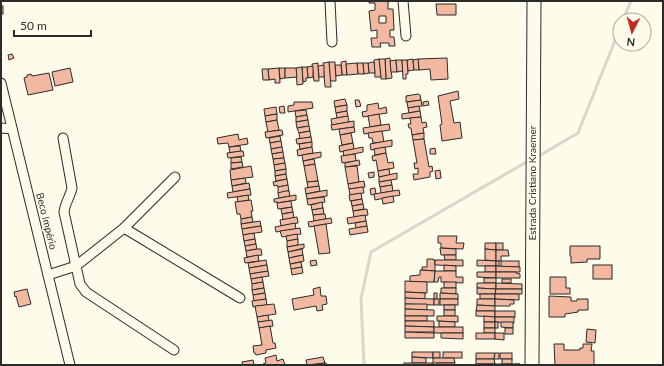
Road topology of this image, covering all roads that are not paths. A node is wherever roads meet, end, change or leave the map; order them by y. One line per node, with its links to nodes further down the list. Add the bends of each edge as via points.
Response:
1 (330, 1): 5 (street)
2 (403, 1): 4 (street)
3 (534, 1): 17 (main road, Estrada Cristiano Kraemer)
4 (406, 36)
5 (332, 42)
6 (1, 83): 8 (street, Beco Império)
7 (1, 128): 8 (street)
8 (12, 129): 13 (street, Beco Império)
9 (62, 138): 12 (street, via 72,188 64,212)
10 (175, 177): 11 (street)
11 (124, 228): 12 (street); 14 (street)
12 (76, 266): 13 (street); 15 (street, via 80,284 86,292)
13 (48, 274): 16 (street, Beco Império)
14 (240, 298)
15 (174, 350)
16 (70, 365)
17 (532, 365)

